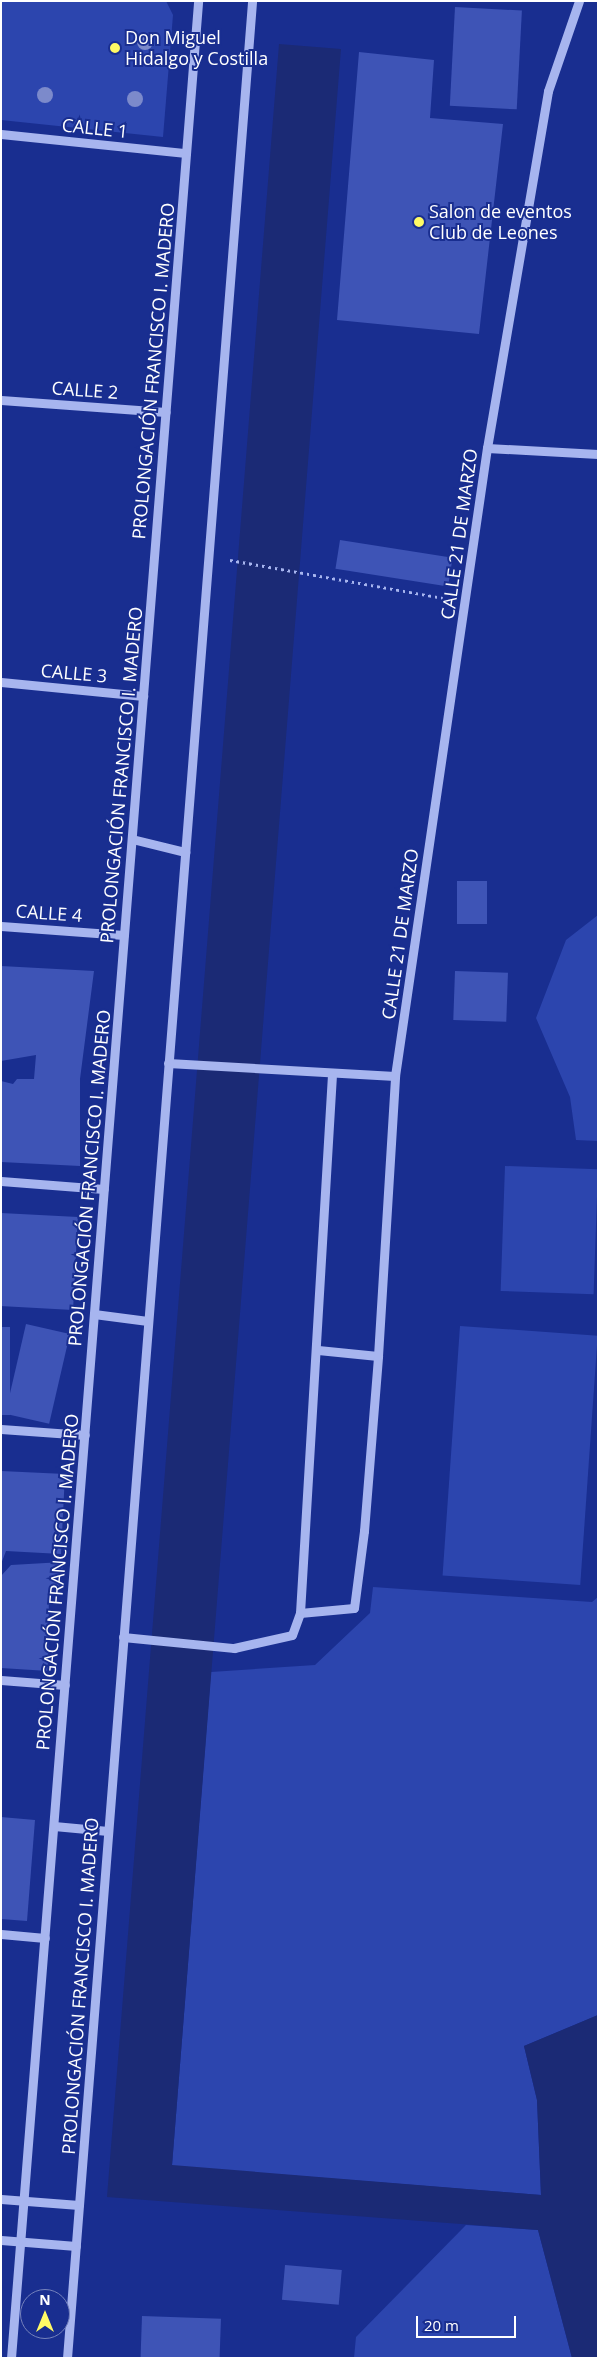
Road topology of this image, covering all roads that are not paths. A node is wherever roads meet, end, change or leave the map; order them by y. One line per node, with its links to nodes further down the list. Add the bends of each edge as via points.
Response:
1 (198, 1): 5 (street, PROLONGACIÓN FRANCISCO I. MADERO)
2 (252, 1): 13 (street, PROLONGACIÓN FRANCISCO I. MADERO)
3 (580, 1): 8 (street, CALLE 21 DE MARZO, via 548,91)
4 (1, 134): 5 (street, CALLE 1)
5 (186, 153): 7 (street, PROLONGACIÓN FRANCISCO I. MADERO)
6 (1, 400): 7 (street, CALLE 2)
7 (166, 412): 11 (street, PROLONGACIÓN FRANCISCO I. MADERO)
8 (487, 448): 9 (street); 18 (street, CALLE 21 DE MARZO)
9 (598, 454)
10 (1, 682): 11 (street, CALLE 3)
11 (143, 696): 12 (street, PROLONGACIÓN FRANCISCO I. MADERO)
12 (132, 840): 13 (street); 15 (street, PROLONGACIÓN FRANCISCO I. MADERO)
13 (185, 852): 16 (street, PROLONGACIÓN FRANCISCO I. MADERO)
14 (1, 926): 15 (street, CALLE 4)
15 (124, 935): 20 (street, PROLONGACIÓN FRANCISCO I. MADERO)
16 (168, 1063): 17 (street); 22 (street, PROLONGACIÓN FRANCISCO I. MADERO)
17 (332, 1074): 18 (street); 23 (street)
18 (395, 1076): 24 (street, CALLE 21 DE MARZO)
19 (1, 1181): 20 (street)
20 (104, 1189): 21 (street, PROLONGACIÓN FRANCISCO I. MADERO)
21 (94, 1314): 22 (street); 26 (street, PROLONGACIÓN FRANCISCO I. MADERO)
22 (148, 1321): 28 (street, PROLONGACIÓN FRANCISCO I. MADERO)
23 (318, 1350): 24 (street); 27 (street)
24 (378, 1356): 27 (street, CALLE 21 DE MARZO, via 364,1531 354,1608)
25 (1, 1430): 26 (street)
26 (84, 1434): 30 (street, PROLONGACIÓN FRANCISCO I. MADERO)
27 (300, 1612): 28 (street, via 292,1635 234,1648)
28 (123, 1637): 32 (street, PROLONGACIÓN FRANCISCO I. MADERO)
29 (1, 1680): 30 (street)
30 (65, 1685): 31 (street, PROLONGACIÓN FRANCISCO I. MADERO)
31 (54, 1826): 32 (street); 34 (street, PROLONGACIÓN FRANCISCO I. MADERO)
32 (108, 1831): 37 (street, PROLONGACIÓN FRANCISCO I. MADERO)
33 (1, 1934): 34 (street)
34 (45, 1938): 36 (street, PROLONGACIÓN FRANCISCO I. MADERO)
35 (1, 2199): 36 (street)
36 (24, 2200): 37 (street); 39 (street, PROLONGACIÓN FRANCISCO I. MADERO)
37 (79, 2205): 40 (street, PROLONGACIÓN FRANCISCO I. MADERO)
38 (1, 2240): 39 (street)
39 (20, 2241): 40 (street); 41 (street, PROLONGACIÓN FRANCISCO I. MADERO)
40 (76, 2246): 42 (street, PROLONGACIÓN FRANCISCO I. MADERO)
41 (11, 2358)
42 (67, 2358)

